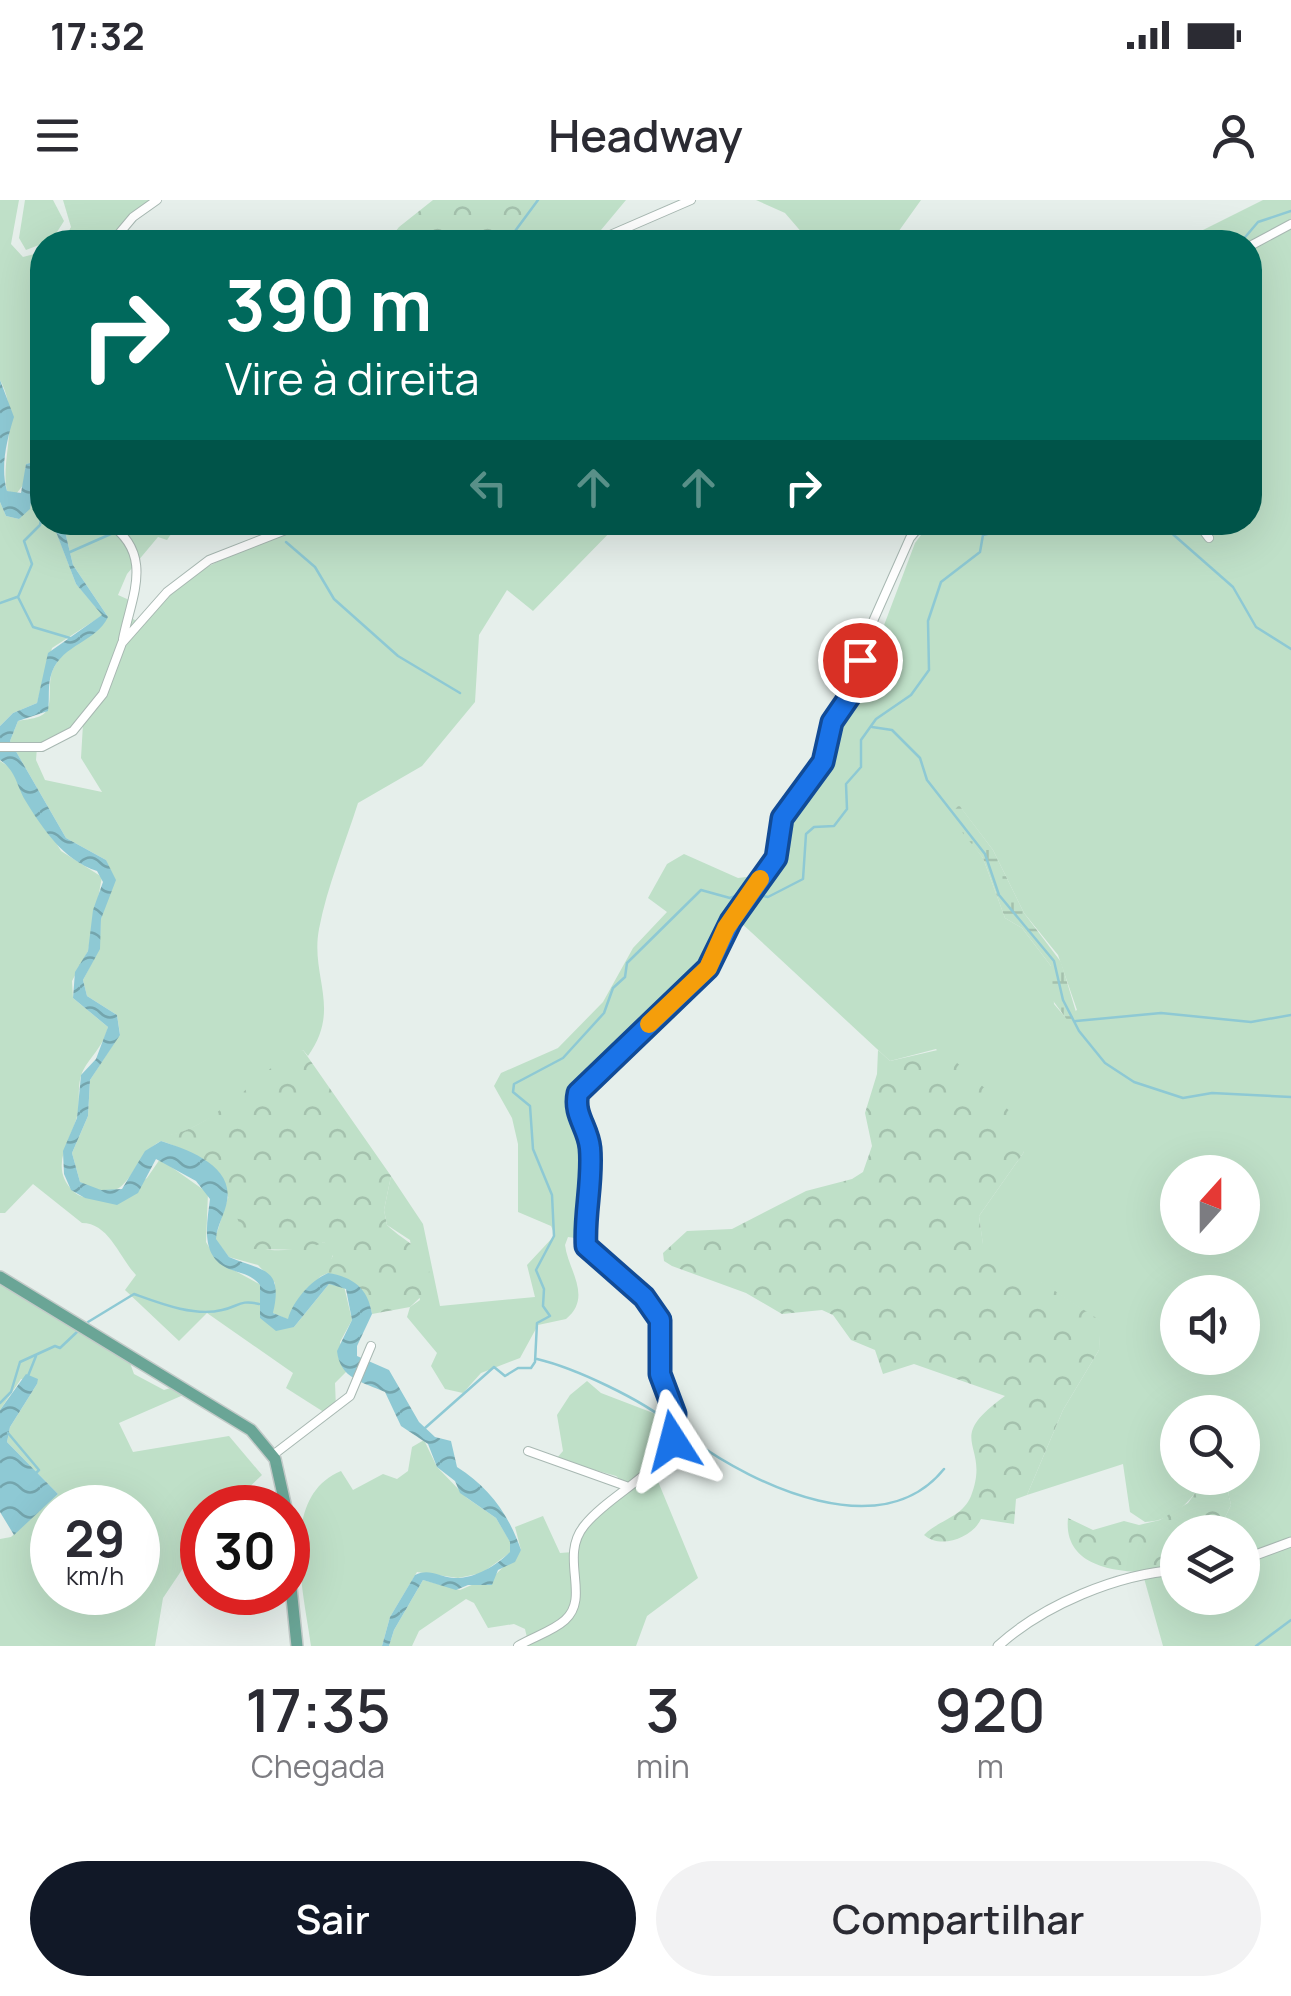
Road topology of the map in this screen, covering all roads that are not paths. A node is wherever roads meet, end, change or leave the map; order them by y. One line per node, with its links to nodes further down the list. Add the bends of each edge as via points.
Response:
1 (157, 200): 4 (street)
2 (691, 200): 5 (street)
3 (1291, 224): 6 (street)
4 (122, 230)
5 (622, 230)
6 (1262, 240)
7 (123, 535): 12 (street, via 139,580)
8 (275, 535): 12 (street, via 196,568)
9 (912, 535): 19 (street, via 866,637 858,681 832,722 823,762 782,818 776,858 731,921 708,968 578,1093 591,1159 586,1246 658,1314 660,1374 675,1414 667,1453)
10 (1207, 535): 11 (street)
11 (1209, 538)
12 (122, 643): 13 (street, via 103,694 80,724 51,745)
13 (0, 747)
14 (0, 1277): 17 (main road, via 239,1421)
15 (371, 1346): 17 (street, via 345,1401)
16 (528, 1451): 19 (street)
17 (272, 1455): 18 (main road)
18 (283, 1485)
19 (626, 1486): 25 (street, via 572,1546 572,1611)
20 (1291, 1542): 21 (street)
21 (1260, 1553)
22 (1160, 1572): 26 (street, via 1120,1578 1023,1626)
23 (294, 1615): 24 (main road)
24 (297, 1646)
25 (518, 1646)
26 (998, 1646)

